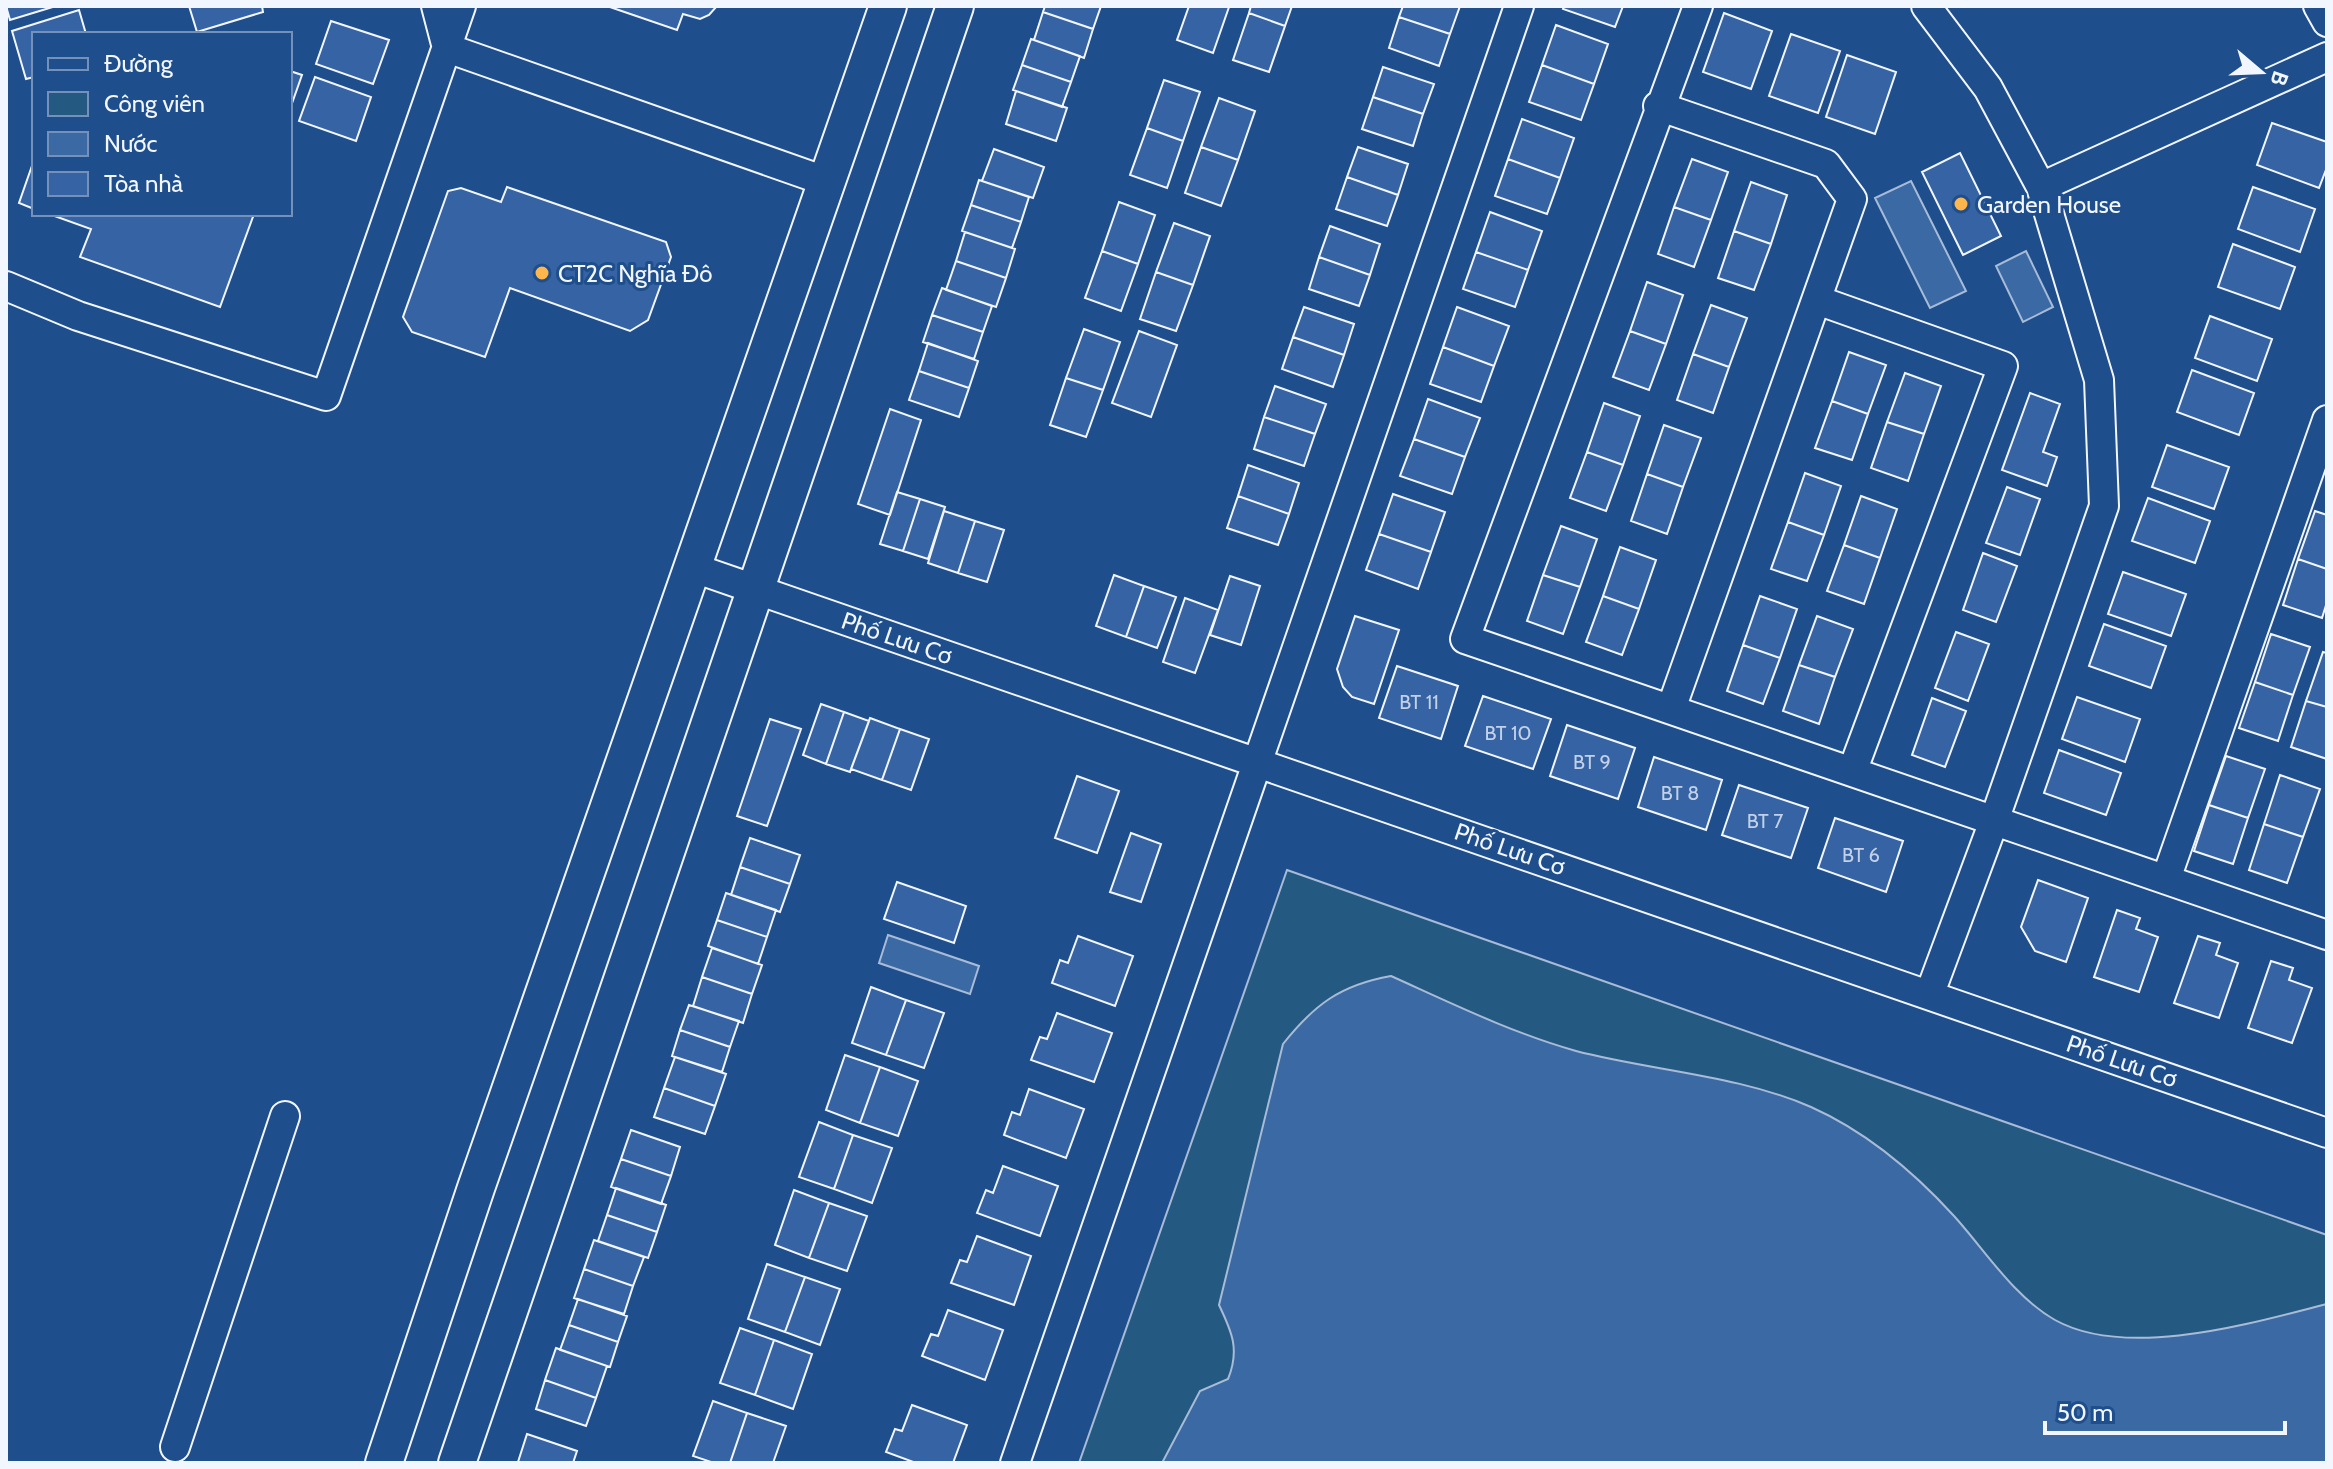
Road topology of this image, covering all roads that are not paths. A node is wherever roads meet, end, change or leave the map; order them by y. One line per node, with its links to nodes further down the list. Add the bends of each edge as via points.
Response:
1 (436, 6): 10 (street)
2 (461, 6): 10 (street)
3 (888, 6): 13 (street)
4 (955, 6): 19 (street)
5 (1519, 6): 21 (street)
6 (1698, 6): 12 (street)
7 (1926, 6): 14 (street, via 1988,88)
8 (2318, 6): 9 (street)
9 (2327, 22)
10 (447, 48): 13 (street); 15 (street, via 326,396 78,316)
11 (2327, 57): 14 (street)
12 (1658, 106): 16 (street, via 1826,164 1852,199); 20 (street, via 1465,639)
13 (828, 182): 18 (street)
14 (2041, 187): 23 (street, via 2099,380 2104,506)
15 (6, 286)
16 (1817, 300): 20 (street); 22 (street, via 2003,366)
17 (2327, 420): 24 (street)
18 (691, 567): 19 (street, Phố Lưu Cơ); 30 (street)
19 (757, 590): 21 (street, Phố Lưu Cơ); 31 (street)
20 (1671, 709): 22 (street)
21 (1259, 763): 26 (street, Phố Lưu Cơ); 32 (street)
22 (1852, 772): 23 (street)
23 (1994, 821): 24 (street); 26 (street)
24 (2166, 879): 25 (street)
25 (2326, 932)
26 (1930, 993): 28 (street, Phố Lưu Cơ)
27 (285, 1116): 29 (street)
28 (2327, 1133)
29 (175, 1447)
30 (384, 1463)
31 (457, 1463)
32 (1015, 1463)

